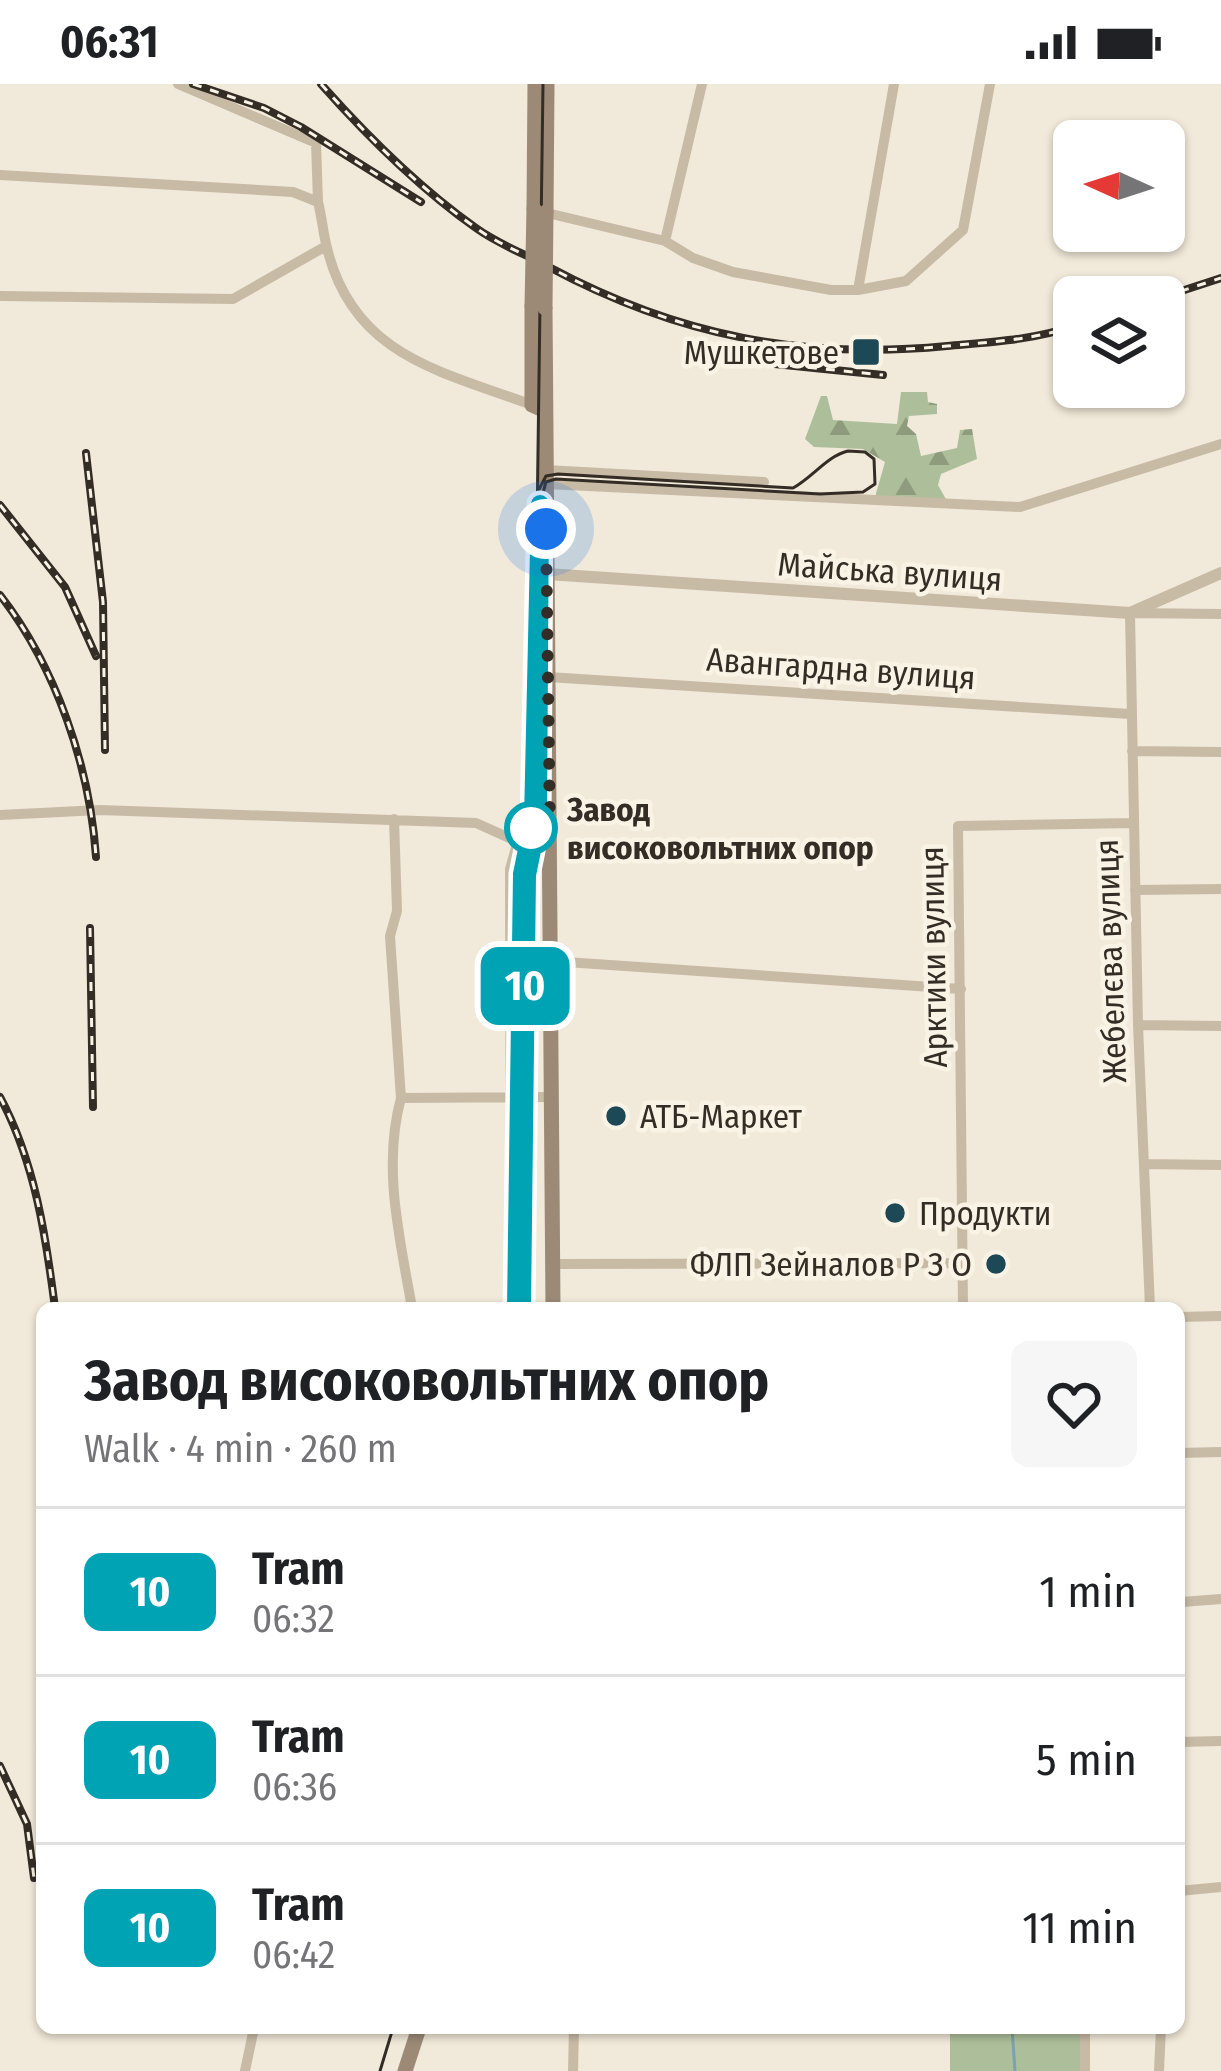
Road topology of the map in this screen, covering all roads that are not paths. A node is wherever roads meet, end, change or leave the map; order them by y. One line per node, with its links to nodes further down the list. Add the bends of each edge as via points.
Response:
1 (178, 84): 8 (street, via 316,143)
2 (535, 84): 9 (main road)
3 (548, 84): 9 (main road)
4 (702, 84): 10 (street)
5 (894, 84): 12 (street)
6 (990, 84): 12 (street, via 963,230 906,281)
7 (0, 175): 8 (street, via 293,192)
8 (318, 202): 11 (street)
9 (540, 211): 10 (street); 14 (main road, bridge)
10 (665, 242): 12 (street, via 733,272)
11 (326, 246): 13 (street, via 233,299); 14 (street, via 352,308 376,337 408,359)
12 (858, 290)
13 (0, 296)
14 (538, 408): 16 (main road)
15 (1221, 444): 16 (street, via 1020,507)
16 (546, 477): 17 (street); 19 (main road)
17 (764, 482)
18 (1221, 573): 20 (street, Майська вулиця)
19 (547, 574): 20 (street, Майська вулиця); 22 (main road)
20 (1130, 613): 21 (street); 23 (street, Жебелєва вулиця)
21 (1221, 614)
22 (548, 677): 23 (street, Авангардна вулиця); 30 (main road)
23 (1130, 714): 24 (street, Жебелєва вулиця)
24 (1132, 752): 25 (street); 28 (street, Жебелєва вулиця)
25 (1221, 752)
26 (0, 815): 27 (street, via 100,810)
27 (394, 819): 29 (street, via 476,823); 38 (street, via 397,911 390,936)
28 (1133, 823): 32 (street, Жебелєва вулиця); 34 (street, Арктики вулиця, via 958,826)
29 (517, 844): 30 (street); 39 (street, via 510,869)
30 (550, 856): 33 (main road)
31 (1221, 889): 32 (street)
32 (1135, 890): 35 (street, Жебелєва вулиця)
33 (550, 961): 34 (street); 37 (main road)
34 (961, 989): 42 (street, Арктики вулиця)
35 (1138, 1025): 36 (street); 40 (street, Жебелєва вулиця)
36 (1221, 1026)
37 (551, 1097): 39 (street); 43 (main road)
38 (401, 1098): 39 (street); 44 (street, via 392,1197)
39 (511, 1098): 45 (street)
40 (1144, 1164): 41 (street); 48 (street, Жебелєва вулиця)
41 (1221, 1165)
42 (963, 1263): 43 (street); 47 (street, Арктики вулиця)
43 (553, 1264): 46 (main road)
44 (411, 1302)
45 (511, 1302)
46 (553, 1302)
47 (963, 1302)
48 (1150, 1302)
49 (1221, 1316): 50 (street)
50 (1185, 1317)
51 (1221, 1452): 52 (street)
52 (1185, 1454)
53 (1221, 1599): 54 (street)
54 (1185, 1602)
55 (1221, 1741): 56 (street)
56 (1185, 1742)
57 (1221, 1887): 58 (street)
58 (1185, 1890)
59 (253, 2034): 64 (street)
60 (417, 2034): 65 (main road)
61 (574, 2034): 66 (street)
62 (1085, 2034): 67 (street)
63 (1161, 2034): 68 (street)
64 (245, 2071)
65 (405, 2071)
66 (573, 2071)
67 (1085, 2071)
68 (1159, 2071)

